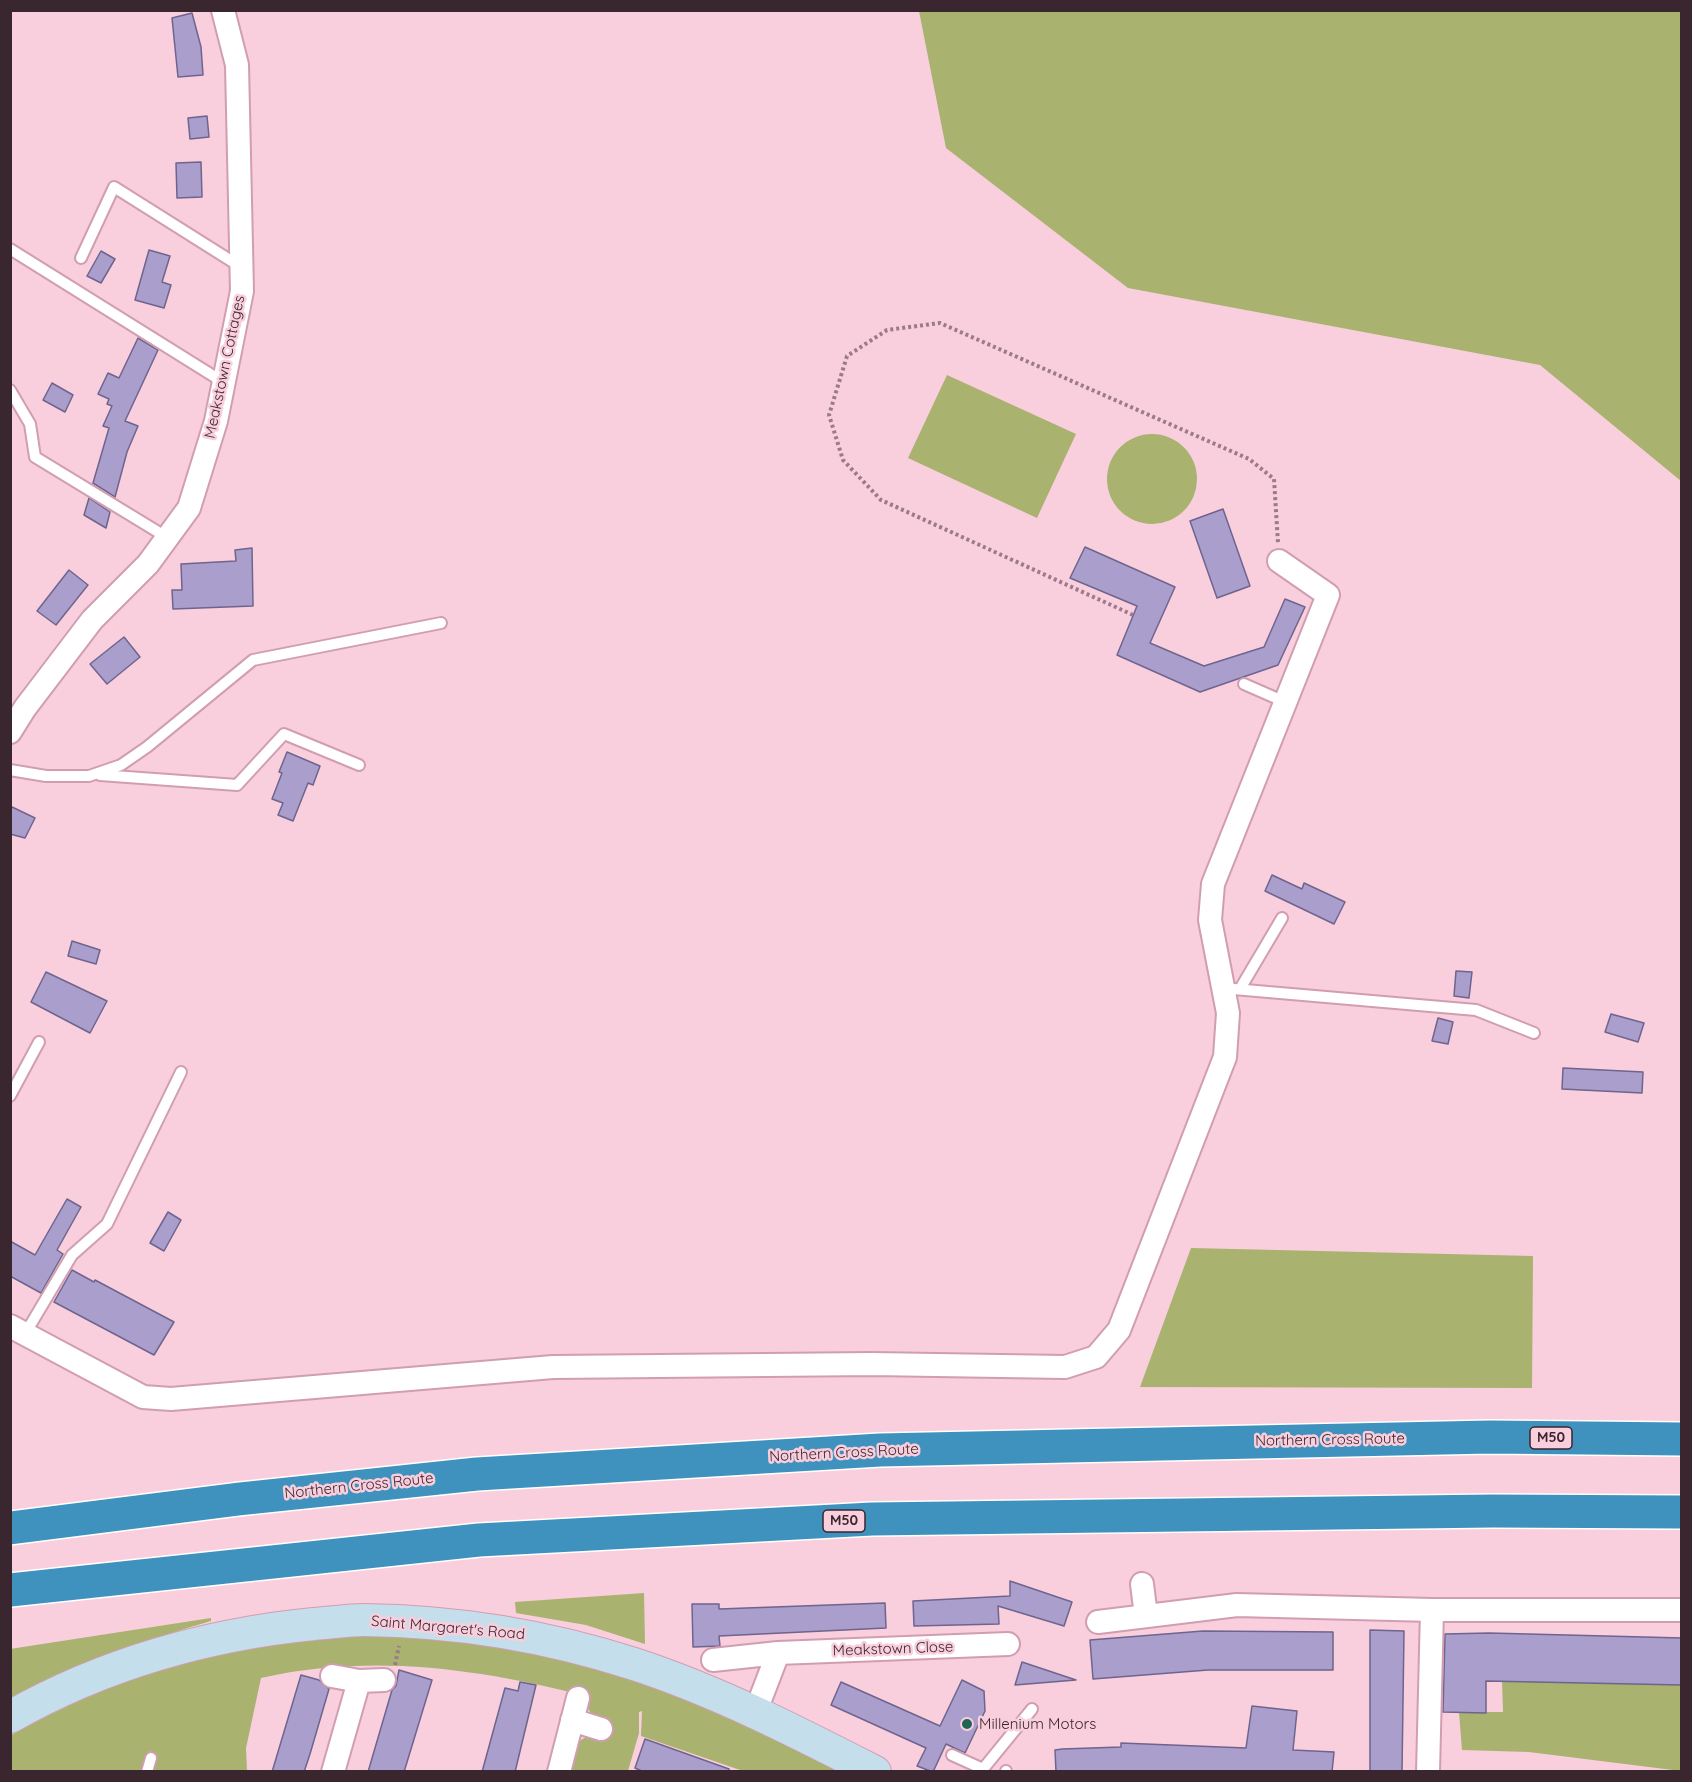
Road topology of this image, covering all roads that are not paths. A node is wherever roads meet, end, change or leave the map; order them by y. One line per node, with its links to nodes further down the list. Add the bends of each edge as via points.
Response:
1 (223, 10): 4 (street, Meakstown Cottages, via 237,65)
2 (10, 249): 5 (lane)
3 (81, 258): 4 (lane, via 114,187)
4 (241, 267): 5 (street, Meakstown Cottages, via 242,291)
5 (223, 382): 7 (street, Meakstown Cottages, via 216,421 189,508)
6 (10, 390): 7 (lane, via 30,424 35,457)
7 (168, 538): 12 (street, Meakstown Cottages, via 148,564 92,620)
8 (1279, 561): 11 (street, via 1328,595)
9 (441, 623): 15 (lane, via 252,660 147,747 121,765)
10 (1244, 684): 11 (lane)
11 (1285, 702): 17 (street, via 1213,884 1210,920)
12 (10, 732)
13 (359, 765): 15 (lane, via 284,734 237,785)
14 (10, 770): 15 (lane, via 46,776)
15 (93, 775)
16 (1282, 918): 17 (lane)
17 (1231, 988): 18 (lane, via 1476,1010); 22 (street, via 1225,1057 1119,1330 1096,1357 1065,1367 553,1366 171,1400 143,1397)
18 (1534, 1033)
19 (39, 1042): 21 (lane)
20 (181, 1072): 22 (lane, via 107,1224 72,1255)
21 (10, 1096)
22 (18, 1330)
23 (1682, 1439): 25 (highway, Northern Cross Route / M50, via 1490,1437 880,1450 477,1474)
24 (1682, 1512): 27 (highway, M50, via 873,1519 479,1540)
25 (10, 1528)
26 (1143, 1584): 30 (street)
27 (10, 1590)
28 (1432, 1610): 29 (street); 30 (street, via 1237,1605); 51 (street)
29 (1682, 1610)
30 (1146, 1616): 31 (street)
31 (1098, 1622)
32 (1008, 1644): 33 (street, Meakstown Close)
33 (778, 1653): 34 (street, Meakstown Close); 40 (street)
34 (713, 1660)
35 (332, 1676): 37 (street)
36 (384, 1680): 37 (street)
37 (358, 1681): 48 (street)
38 (578, 1698): 42 (street)
39 (1032, 1709): 46 (lane)
40 (755, 1713): 41 (main road, Saint Margaret's Road, via 634,1664 528,1635 363,1620 286,1627 189,1646 134,1662 45,1697); 50 (main road, Saint Margaret's Road)
41 (10, 1717)
42 (572, 1720): 43 (street); 49 (street)
43 (601, 1729)
44 (952, 1755): 46 (lane)
45 (151, 1758): 47 (lane)
46 (984, 1770)
47 (147, 1772)
48 (333, 1772)
49 (559, 1772)
50 (875, 1772)
51 (1428, 1772)

